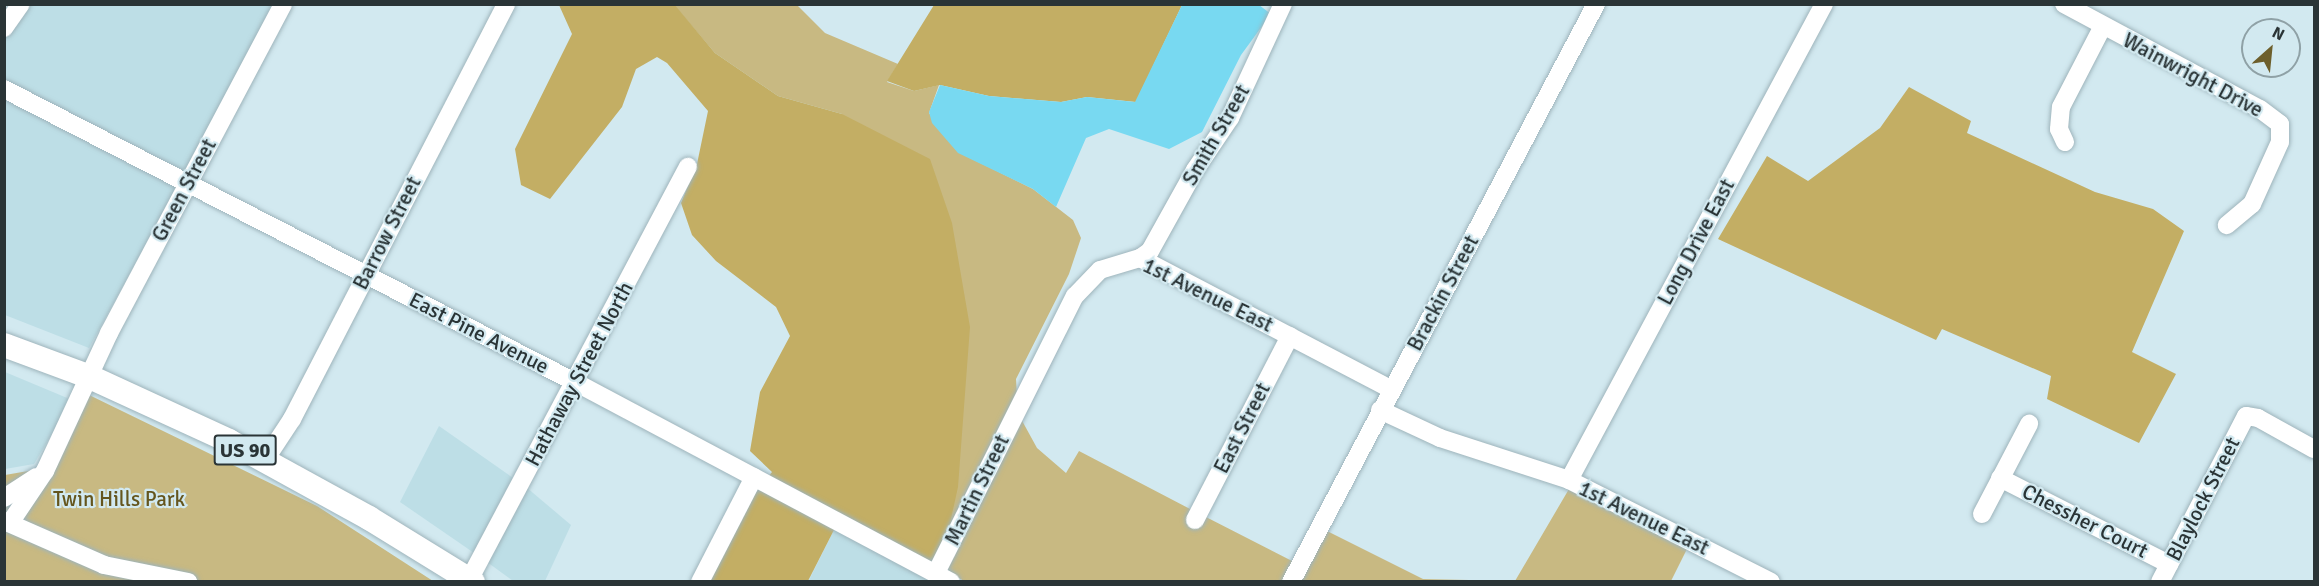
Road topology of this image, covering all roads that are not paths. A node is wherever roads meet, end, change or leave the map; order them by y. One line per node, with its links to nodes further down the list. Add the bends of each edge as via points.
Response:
1 (21, 4): 9 (street)
2 (283, 4): 13 (street, Green Street)
3 (506, 4): 16 (street, Barrow Street)
4 (1283, 4): 15 (street, Smith Street, via 1230,118 1195,170 1150,251)
5 (1596, 4): 21 (street, Brackin Street)
6 (1824, 4): 30 (street, Long Drive East)
7 (2064, 4): 8 (street, Wainwright Drive)
8 (2103, 26): 11 (street, via 2061,107 2060,129); 14 (street, Wainwright Drive, via 2260,109 2280,124 2280,142 2252,204)
9 (4, 28)
10 (4, 89): 13 (street, East Pine Avenue)
11 (2066, 142)
12 (688, 167): 20 (street, Hathaway Street North)
13 (186, 183): 16 (street, East Pine Avenue); 19 (street, Green Street)
14 (2226, 225)
15 (1140, 258): 17 (street, 1st Avenue East); 22 (street, 1st Avenue East, via 1100,270 1079,289)
16 (365, 276): 20 (street, East Pine Avenue); 26 (street, Barrow Street, via 292,419)
17 (1290, 336): 21 (street, 1st Avenue East); 33 (street, East Street)
18 (4, 345): 19 (main road, US 90)
19 (90, 377): 26 (main road, US 90); 27 (street, Green Street)
20 (573, 381): 28 (street, East Pine Avenue); 37 (street, Hathaway Street North)
21 (1391, 389): 23 (street, Brackin Street)
22 (1018, 406): 36 (street, Martin Street)
23 (1380, 410): 30 (street, 1st Avenue East, via 1440,438); 40 (street, Brackin Street)
24 (2029, 424): 29 (street, Chessher Court)
25 (2313, 444): 35 (street, Blaylock Street, via 2246,416)
26 (265, 460): 37 (main road, US 90)
27 (45, 471): 31 (street); 34 (street, Green Street)
28 (754, 477): 36 (street, East Pine Avenue); 39 (street)
29 (2000, 478): 32 (street, Chessher Court); 35 (street, Chessher Court)
30 (1569, 480): 41 (street, 1st Avenue East)
31 (4, 498)
32 (1982, 514)
33 (1195, 520)
34 (7, 522): 38 (street, via 104,565)
35 (2167, 576)
36 (943, 577)
37 (470, 581)
38 (188, 582)
39 (700, 582)
40 (1291, 582)
41 (1771, 582)

